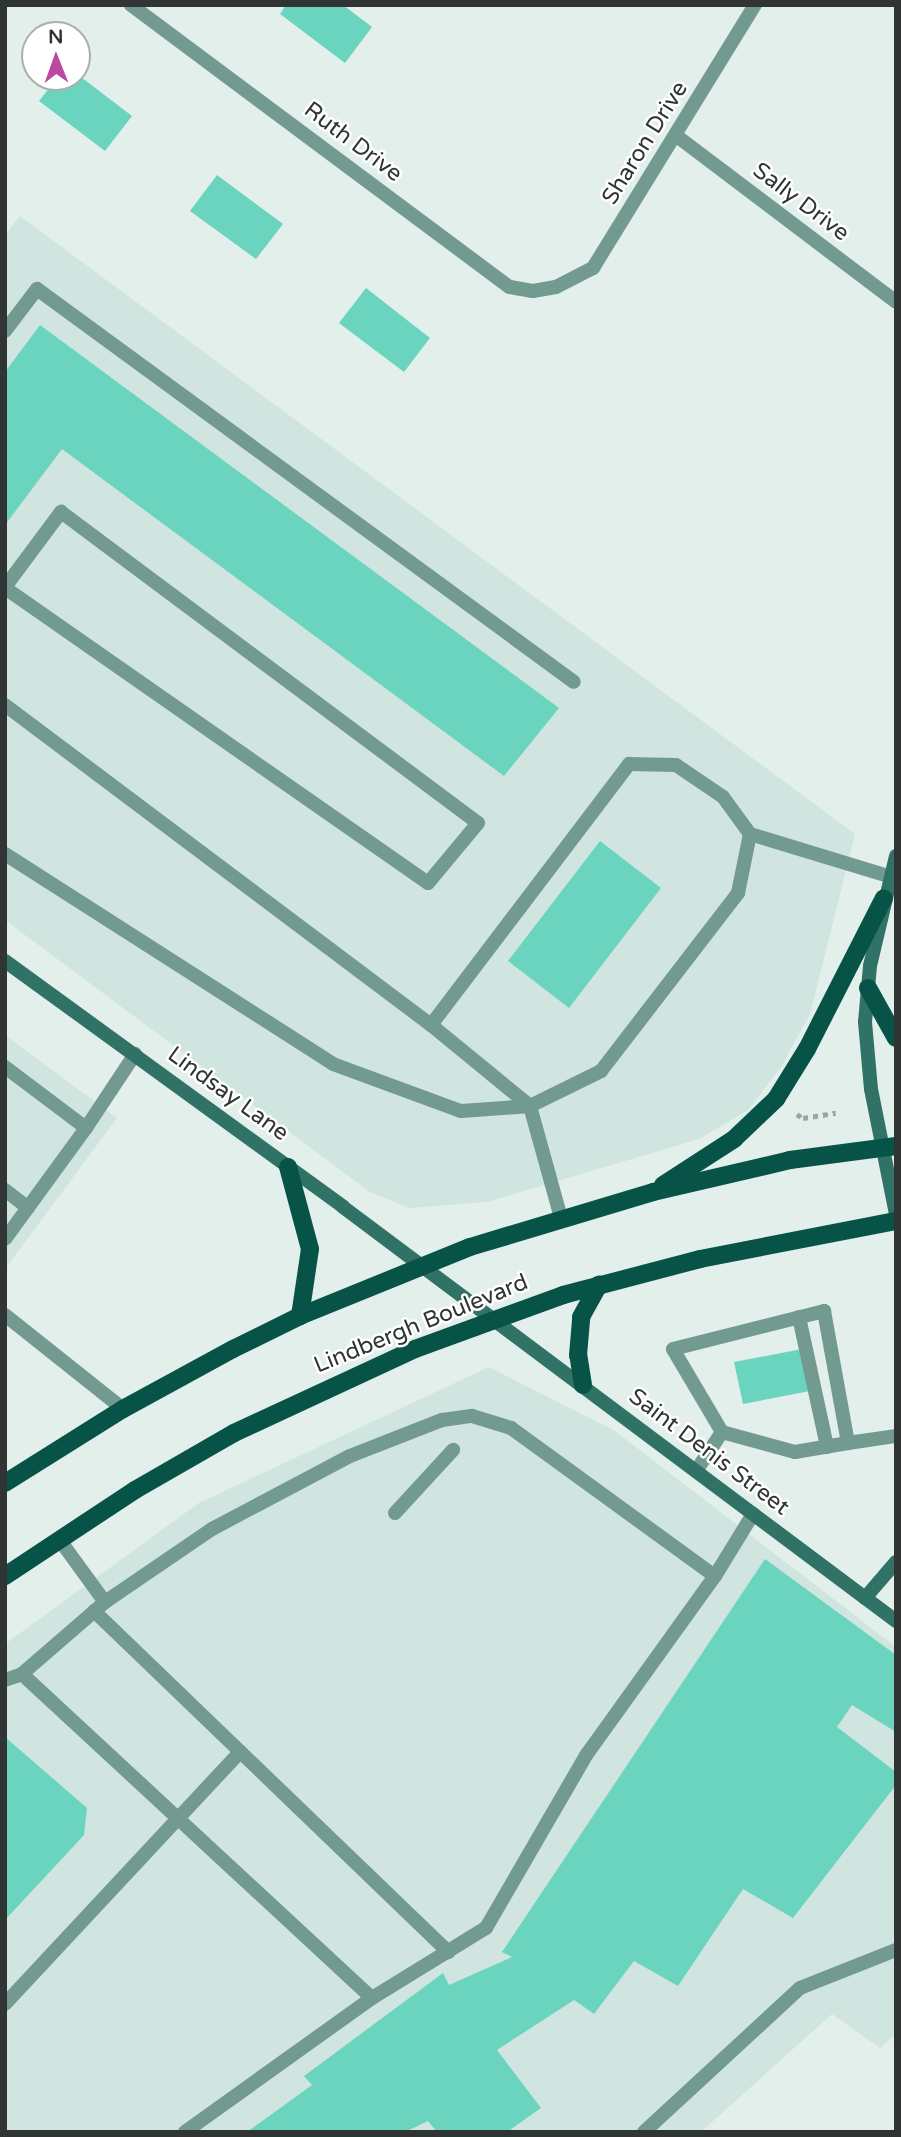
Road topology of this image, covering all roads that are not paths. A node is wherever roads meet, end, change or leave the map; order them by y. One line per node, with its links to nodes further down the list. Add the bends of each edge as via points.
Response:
1 (131, 5): 4 (street, Ruth Drive, via 510,287 533,291)
2 (755, 5): 3 (street, Sharon Drive)
3 (678, 137): 4 (street, Sharon Drive, via 593,268); 5 (street, Sally Drive)
4 (556, 287)
5 (896, 303)
6 (5, 331): 8 (street, via 37,289)
7 (5, 587): 7 (street, via 61,512 478,823 428,883)
8 (574, 682)
9 (5, 705): 17 (street)
10 (750, 834): 13 (street); 17 (street, via 723,797 676,765 629,764); 21 (street, via 738,893 601,1070)
11 (5, 854): 21 (street, via 333,1065 461,1111)
12 (896, 856): 13 (street)
13 (888, 876): 14 (street)
14 (884, 898): 16 (street); 26 (main road, via 801,1059 771,1105 733,1139)
15 (5, 961): 19 (street, Lindsay Lane)
16 (868, 988): 18 (main road); 23 (street, via 869,1068)
17 (431, 1026): 21 (street)
18 (896, 1038)
19 (135, 1054): 22 (street); 24 (street, Lindsay Lane)
20 (5, 1067): 22 (street)
21 (530, 1106): 29 (street)
22 (86, 1128): 27 (street)
23 (889, 1146): 26 (main road, via 790,1160); 28 (street)
24 (289, 1167): 32 (street, Lindsay Lane); 35 (main road, via 310,1249)
25 (5, 1190): 27 (street)
26 (653, 1192): 29 (main road)
27 (29, 1208): 31 (street)
28 (896, 1214)
29 (561, 1218): 32 (main road)
30 (896, 1222): 33 (main road, Lindbergh Boulevard, via 812,1234)
31 (5, 1240)
32 (421, 1266): 35 (main road); 37 (street, Lindsay Lane)
33 (600, 1285): 37 (main road, Lindbergh Boulevard); 38 (main road, via 581,1317 578,1355)
34 (5, 1315): 39 (street)
35 (300, 1316): 39 (main road)
36 (799, 1317): 40 (street, via 673,1349); 42 (street, via 824,1311); 43 (street)
37 (493, 1319): 38 (street, Saint Denis Street); 49 (main road, Lindbergh Boulevard, via 341,1381 234,1433)
38 (583, 1385): 45 (street, Saint Denis Street)
39 (123, 1409): 46 (main road)
40 (722, 1432): 43 (street, via 795,1452); 45 (street)
41 (896, 1436): 42 (street)
42 (848, 1443): 43 (street)
43 (827, 1447)
44 (453, 1450): 47 (street)
45 (696, 1471): 48 (street, Saint Denis Street)
46 (5, 1483)
47 (395, 1513)
48 (753, 1514): 52 (street); 53 (street, Saint Denis Street)
49 (59, 1539): 51 (main road, Lindbergh Boulevard); 54 (street)
50 (896, 1562): 53 (street)
51 (5, 1576)
52 (715, 1576): 54 (street, via 511,1429 472,1416 442,1419 350,1456 212,1529); 61 (street, via 587,1754 486,1928)
53 (865, 1598): 55 (street, Saint Denis Street)
54 (100, 1607): 56 (street); 58 (street)
55 (896, 1621)
56 (22, 1674): 57 (street); 59 (street)
57 (5, 1679)
58 (240, 1752): 59 (street); 61 (street)
59 (176, 1817): 62 (street); 63 (street)
60 (896, 1950): 65 (street, via 800,1988)
61 (448, 1952): 62 (street)
62 (372, 1998): 64 (street)
63 (5, 2004)
64 (185, 2132)
65 (643, 2132)

